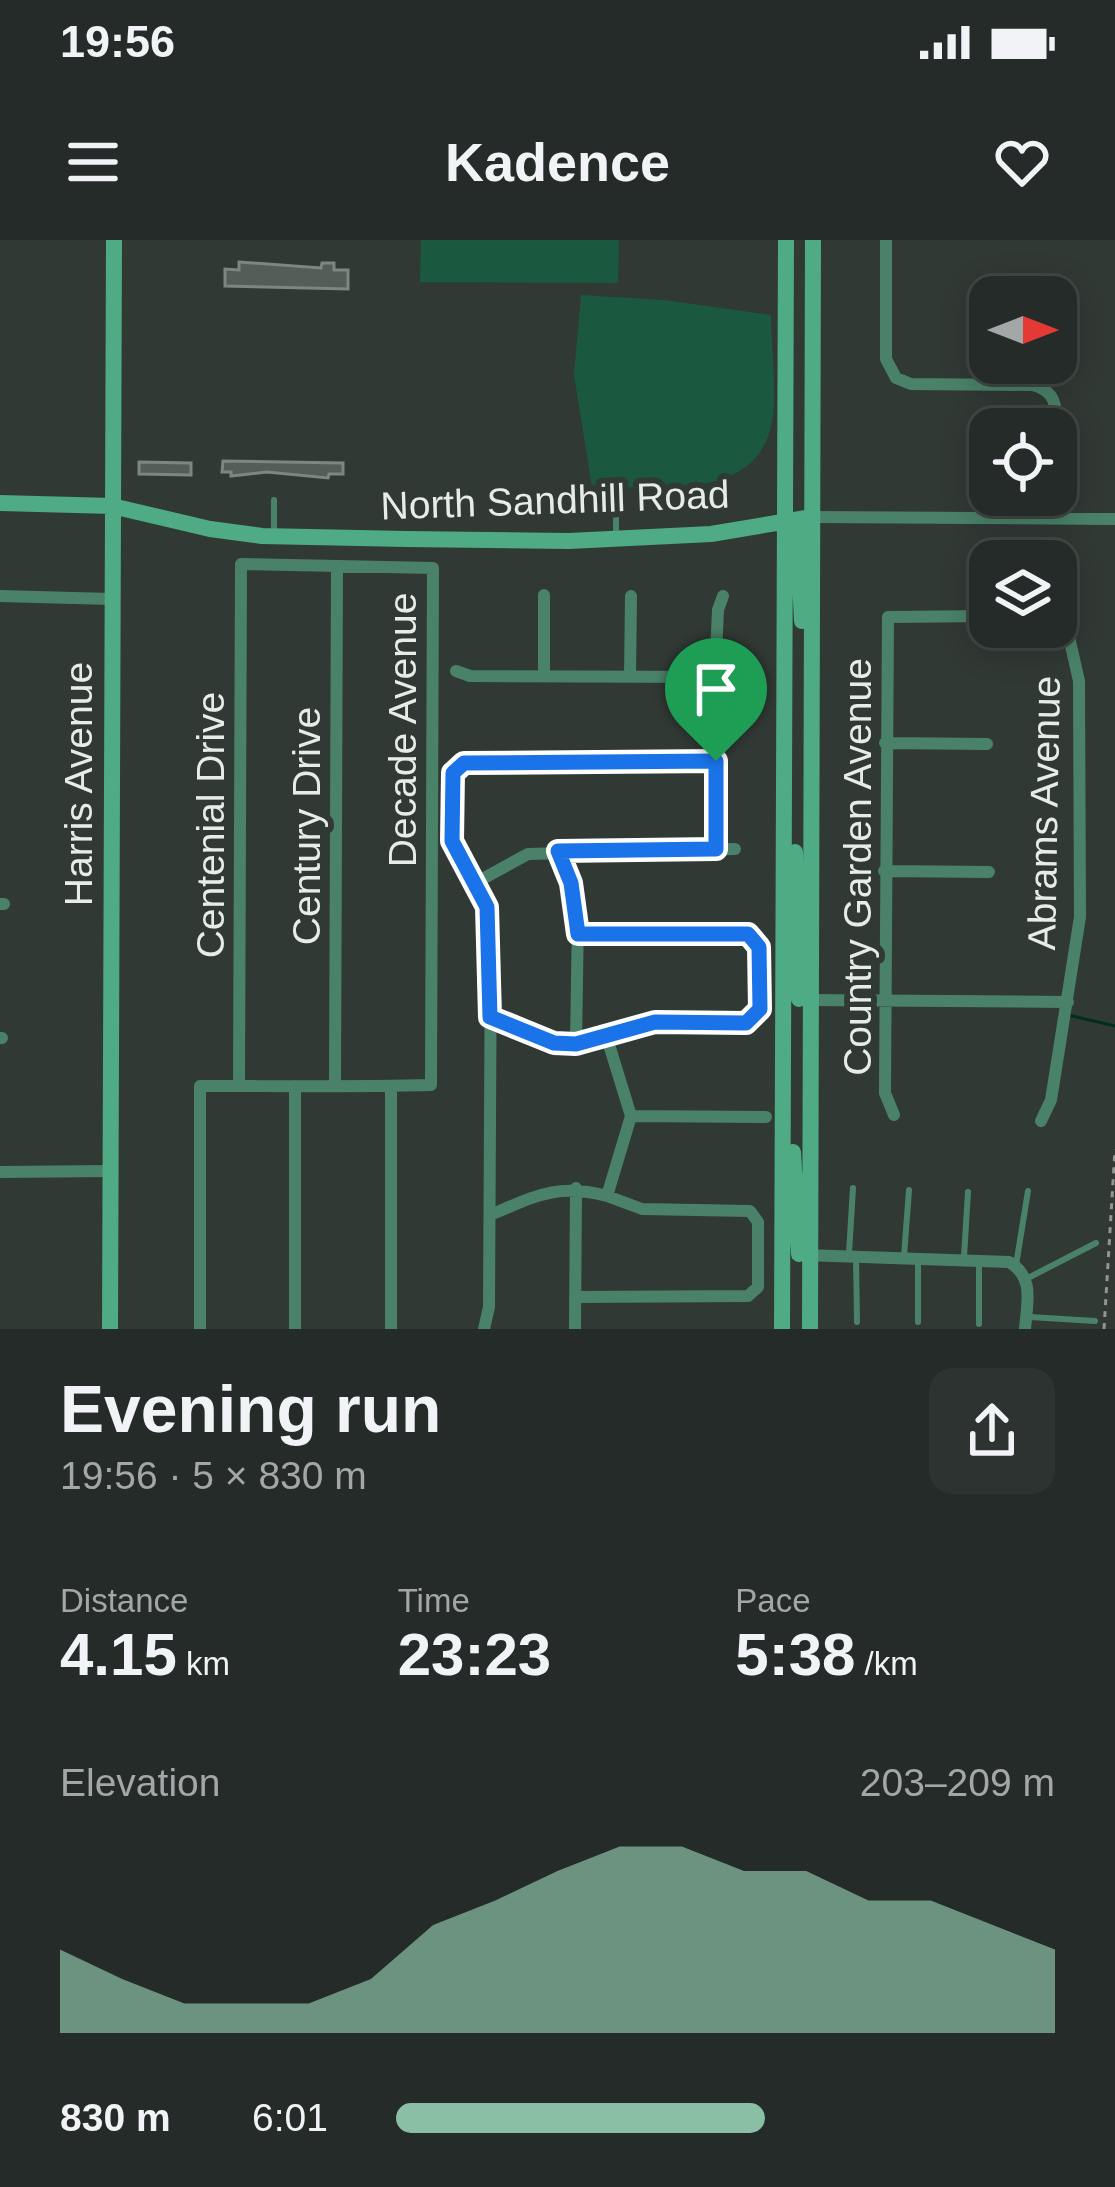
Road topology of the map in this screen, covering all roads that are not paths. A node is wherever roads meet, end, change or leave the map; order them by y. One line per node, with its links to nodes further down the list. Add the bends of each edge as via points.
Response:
1 (114, 240): 9 (main road, Harris Avenue)
2 (786, 240): 12 (main road)
3 (813, 240): 12 (main road)
4 (886, 240): 5 (street, via 886,358 896,378 1033,385 1052,394)
5 (1056, 408)
6 (274, 500): 13 (lane)
7 (0, 503): 9 (main road, North Sandhill Road)
8 (616, 505): 14 (lane)
9 (112, 506): 13 (main road, North Sandhill Road); 21 (main road, Harris Avenue)
10 (1054, 518): 11 (street, North Sandhill Road); 12 (street, North Sandhill Road)
11 (1115, 519)
12 (798, 520): 14 (main road, North Sandhill Road); 38 (main road, via 784,756); 38 (main road, via 812,658)
13 (274, 537): 14 (main road, North Sandhill Road)
14 (616, 537)
15 (241, 564): 16 (street, Decade Avenue); 44 (street, Centenial Drive)
16 (338, 566): 46 (street, Century Drive); 47 (street, Decade Avenue, via 433,568 431,1085)
17 (544, 595): 25 (street)
18 (0, 596): 21 (street)
19 (631, 596): 26 (street)
20 (723, 596): 27 (street)
21 (111, 599): 52 (main road, Harris Avenue)
22 (969, 616): 28 (street, Country Garden Avenue, via 888,617)
23 (1070, 648): 40 (street, Abrams Avenue, via 1079,681 1080,917)
24 (455, 671): 25 (street)
25 (544, 676): 26 (street)
26 (630, 677): 27 (street)
27 (716, 677): 30 (street)
28 (885, 743): 29 (street); 34 (street, Country Garden Avenue)
29 (987, 744)
30 (716, 761): 31 (street); 36 (street, via 464,763 453,773 452,841)
31 (716, 849): 32 (street); 33 (street)
32 (735, 849)
33 (558, 851): 36 (street, via 528,854); 37 (street)
34 (884, 871): 35 (street); 39 (street, Country Garden Avenue)
35 (989, 872)
36 (475, 883): 41 (street, via 490,932)
37 (578, 934): 42 (street, via 748,934 759,947 760,1009 746,1023 655,1022); 43 (street)
38 (798, 999): 39 (street); 50 (main road); 62 (main road)
39 (885, 999): 40 (street); 48 (street, Country Garden Avenue, via 885,1093)
40 (1068, 1002): 51 (street, Abrams Avenue)
41 (490, 1017): 43 (street); 60 (street)
42 (607, 1038): 43 (street); 49 (street)
43 (576, 1044)
44 (239, 1086): 45 (street); 74 (street, via 200,1086)
45 (296, 1086): 46 (street); 75 (street)
46 (334, 1086): 47 (street)
47 (391, 1086): 76 (street)
48 (893, 1115)
49 (631, 1116): 50 (street); 59 (street)
50 (774, 1117): 62 (main road, via 793,1153)
51 (1041, 1121)
52 (110, 1171): 53 (street); 73 (main road, Harris Avenue)
53 (0, 1172)
54 (577, 1188): 59 (street); 60 (street, via 552,1189); 67 (street)
55 (853, 1188): 63 (lane)
56 (909, 1190): 64 (lane)
57 (968, 1192): 65 (lane)
58 (1028, 1192): 66 (lane)
59 (607, 1196): 67 (street, via 642,1209 750,1211 758,1222 758,1287 748,1296)
60 (490, 1215): 77 (street)
61 (1096, 1243): 66 (lane)
62 (797, 1254): 63 (street); 79 (main road); 80 (main road)
63 (853, 1257): 64 (street); 69 (lane)
64 (911, 1259): 65 (street); 70 (lane)
65 (971, 1261): 66 (street); 72 (lane)
66 (1022, 1272): 71 (street)
67 (575, 1297): 78 (street)
68 (1095, 1321): 71 (lane)
69 (857, 1322)
70 (918, 1322)
71 (1026, 1323)
72 (979, 1324)
73 (110, 1329)
74 (200, 1329)
75 (295, 1329)
76 (391, 1329)
77 (484, 1329)
78 (575, 1329)
79 (782, 1329)
80 (810, 1329)

